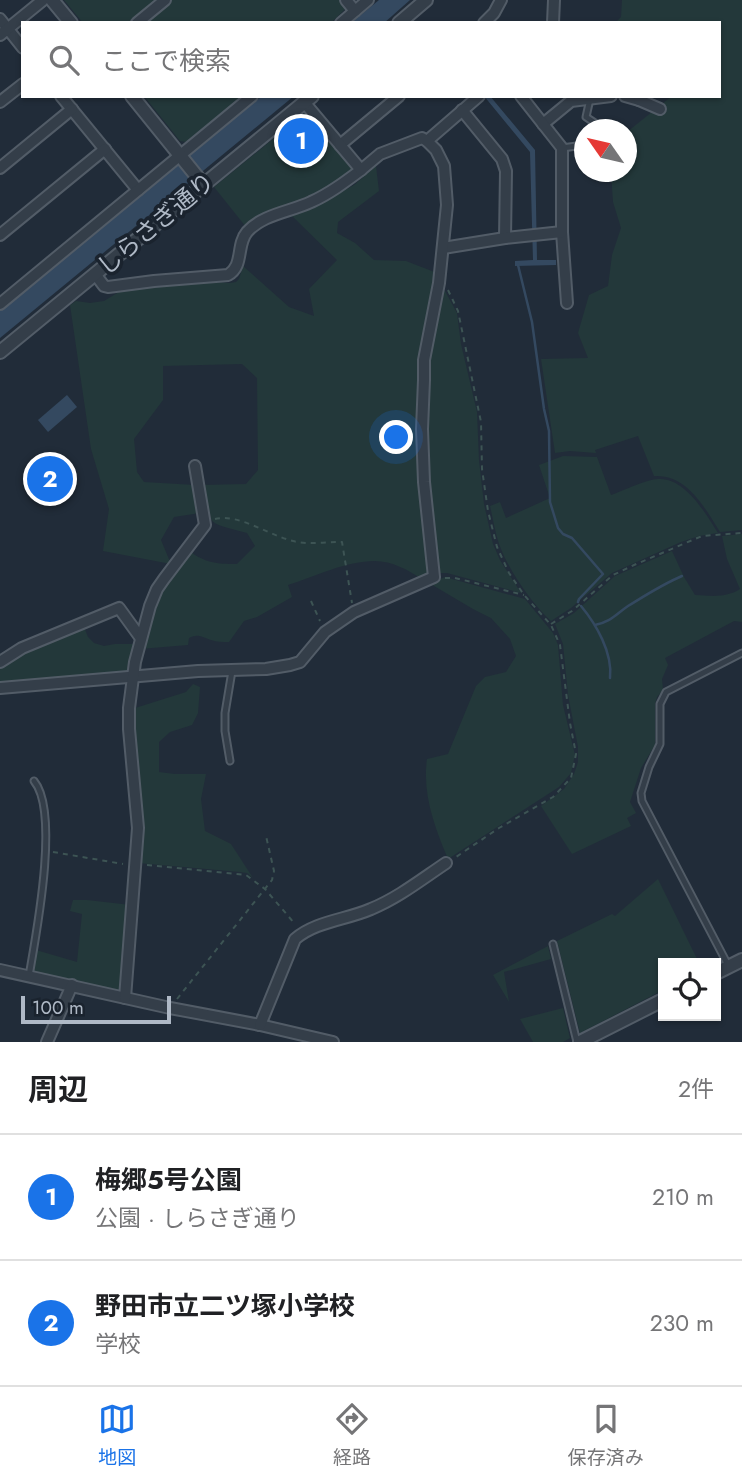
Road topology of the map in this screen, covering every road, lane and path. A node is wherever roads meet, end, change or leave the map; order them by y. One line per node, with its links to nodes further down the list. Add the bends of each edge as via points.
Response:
1 (43, 0): 17 (street)
2 (52, 0): 11 (street)
3 (165, 0): 12 (street)
4 (346, 0): 9 (street)
5 (368, 0): 9 (street)
6 (425, 0): 14 (street)
7 (501, 0): 15 (street)
8 (554, 0): 16 (street)
9 (355, 11): 13 (street)
10 (0, 19): 17 (street)
11 (69, 21)
12 (139, 21)
13 (343, 21)
14 (401, 21)
15 (486, 21)
16 (553, 21)
17 (4, 32): 18 (street)
18 (21, 46)
19 (21, 86): 29 (street)
20 (63, 98): 30 (street)
21 (134, 98): 40 (street)
22 (250, 98): 40 (street)
23 (397, 98): 36 (street)
24 (477, 98): 32 (street)
25 (523, 98): 34 (street)
26 (590, 98): 33 (lane); 34 (street, via 571,101)
27 (639, 98): 31 (street)
28 (308, 99): 36 (street); 43 (street, しらさぎ通り)
29 (0, 102)
30 (72, 109): 39 (street); 41 (street)
31 (660, 109)
32 (462, 110): 35 (street); 47 (street, via 506,170)
33 (589, 119)
34 (543, 124): 38 (street)
35 (427, 141): 42 (street, via 422,138 380,154); 48 (street, via 444,166)
36 (340, 145): 42 (street)
37 (574, 146): 38 (lane)
38 (562, 148): 45 (street)
39 (105, 149): 44 (street); 46 (street)
40 (182, 158): 43 (street); 44 (street)
41 (0, 168)
42 (361, 170): 49 (street, via 309,203 254,226 243,238 237,268 229,275 108,287)
43 (200, 180): 49 (street, しらさぎ通り)
44 (138, 190): 52 (street)
45 (562, 232): 47 (street); 51 (street)
46 (0, 235)
47 (505, 238): 48 (street)
48 (443, 248): 50 (street)
49 (95, 274): 53 (street, しらさぎ通り)
50 (439, 283): 57 (street, via 424,360 422,429); 58 (path, via 449,291 458,311 481,422 482,469 497,547)
51 (567, 303)
52 (0, 304)
53 (0, 352)
54 (195, 466): 55 (street)
55 (205, 525): 60 (path, via 216,518 234,518 295,542 342,542); 63 (street, via 164,579)
56 (742, 533): 61 (path, via 702,536 613,575)
57 (433, 577): 58 (path); 60 (street)
58 (524, 595): 61 (path)
59 (311, 601): 62 (path)
60 (354, 612): 62 (street)
61 (551, 625): 73 (path, via 560,645 576,754 571,778 553,797)
62 (325, 632): 66 (street, via 300,662)
63 (140, 637): 65 (street, via 119,608 22,648); 67 (street)
64 (742, 653): 79 (lane, via 666,692 660,704 660,744 641,793)
65 (0, 662)
66 (232, 670): 67 (street); 69 (lane, via 225,713)
67 (133, 677): 68 (street); 74 (street, via 129,729 138,828)
68 (0, 688)
69 (230, 761)
70 (34, 780): 72 (lane, via 42,793)
71 (266, 836): 75 (path, via 274,876)
72 (45, 851): 74 (path); 82 (lane)
73 (446, 863): 76 (street, via 371,909)
74 (136, 865): 75 (path, via 241,874); 84 (street)
75 (265, 889): 76 (path); 86 (path)
76 (303, 933): 87 (street, via 295,939)
77 (553, 944): 90 (lane)
78 (742, 960): 79 (street)
79 (729, 967): 81 (street)
80 (0, 970): 82 (street)
81 (721, 971)
82 (29, 976): 83 (street)
83 (72, 985): 84 (street); 88 (street)
84 (125, 998): 86 (street)
85 (658, 1002): 90 (street)
86 (170, 1008): 87 (street)
87 (260, 1025): 89 (street)
88 (47, 1042)
89 (333, 1042)
90 (579, 1042)

